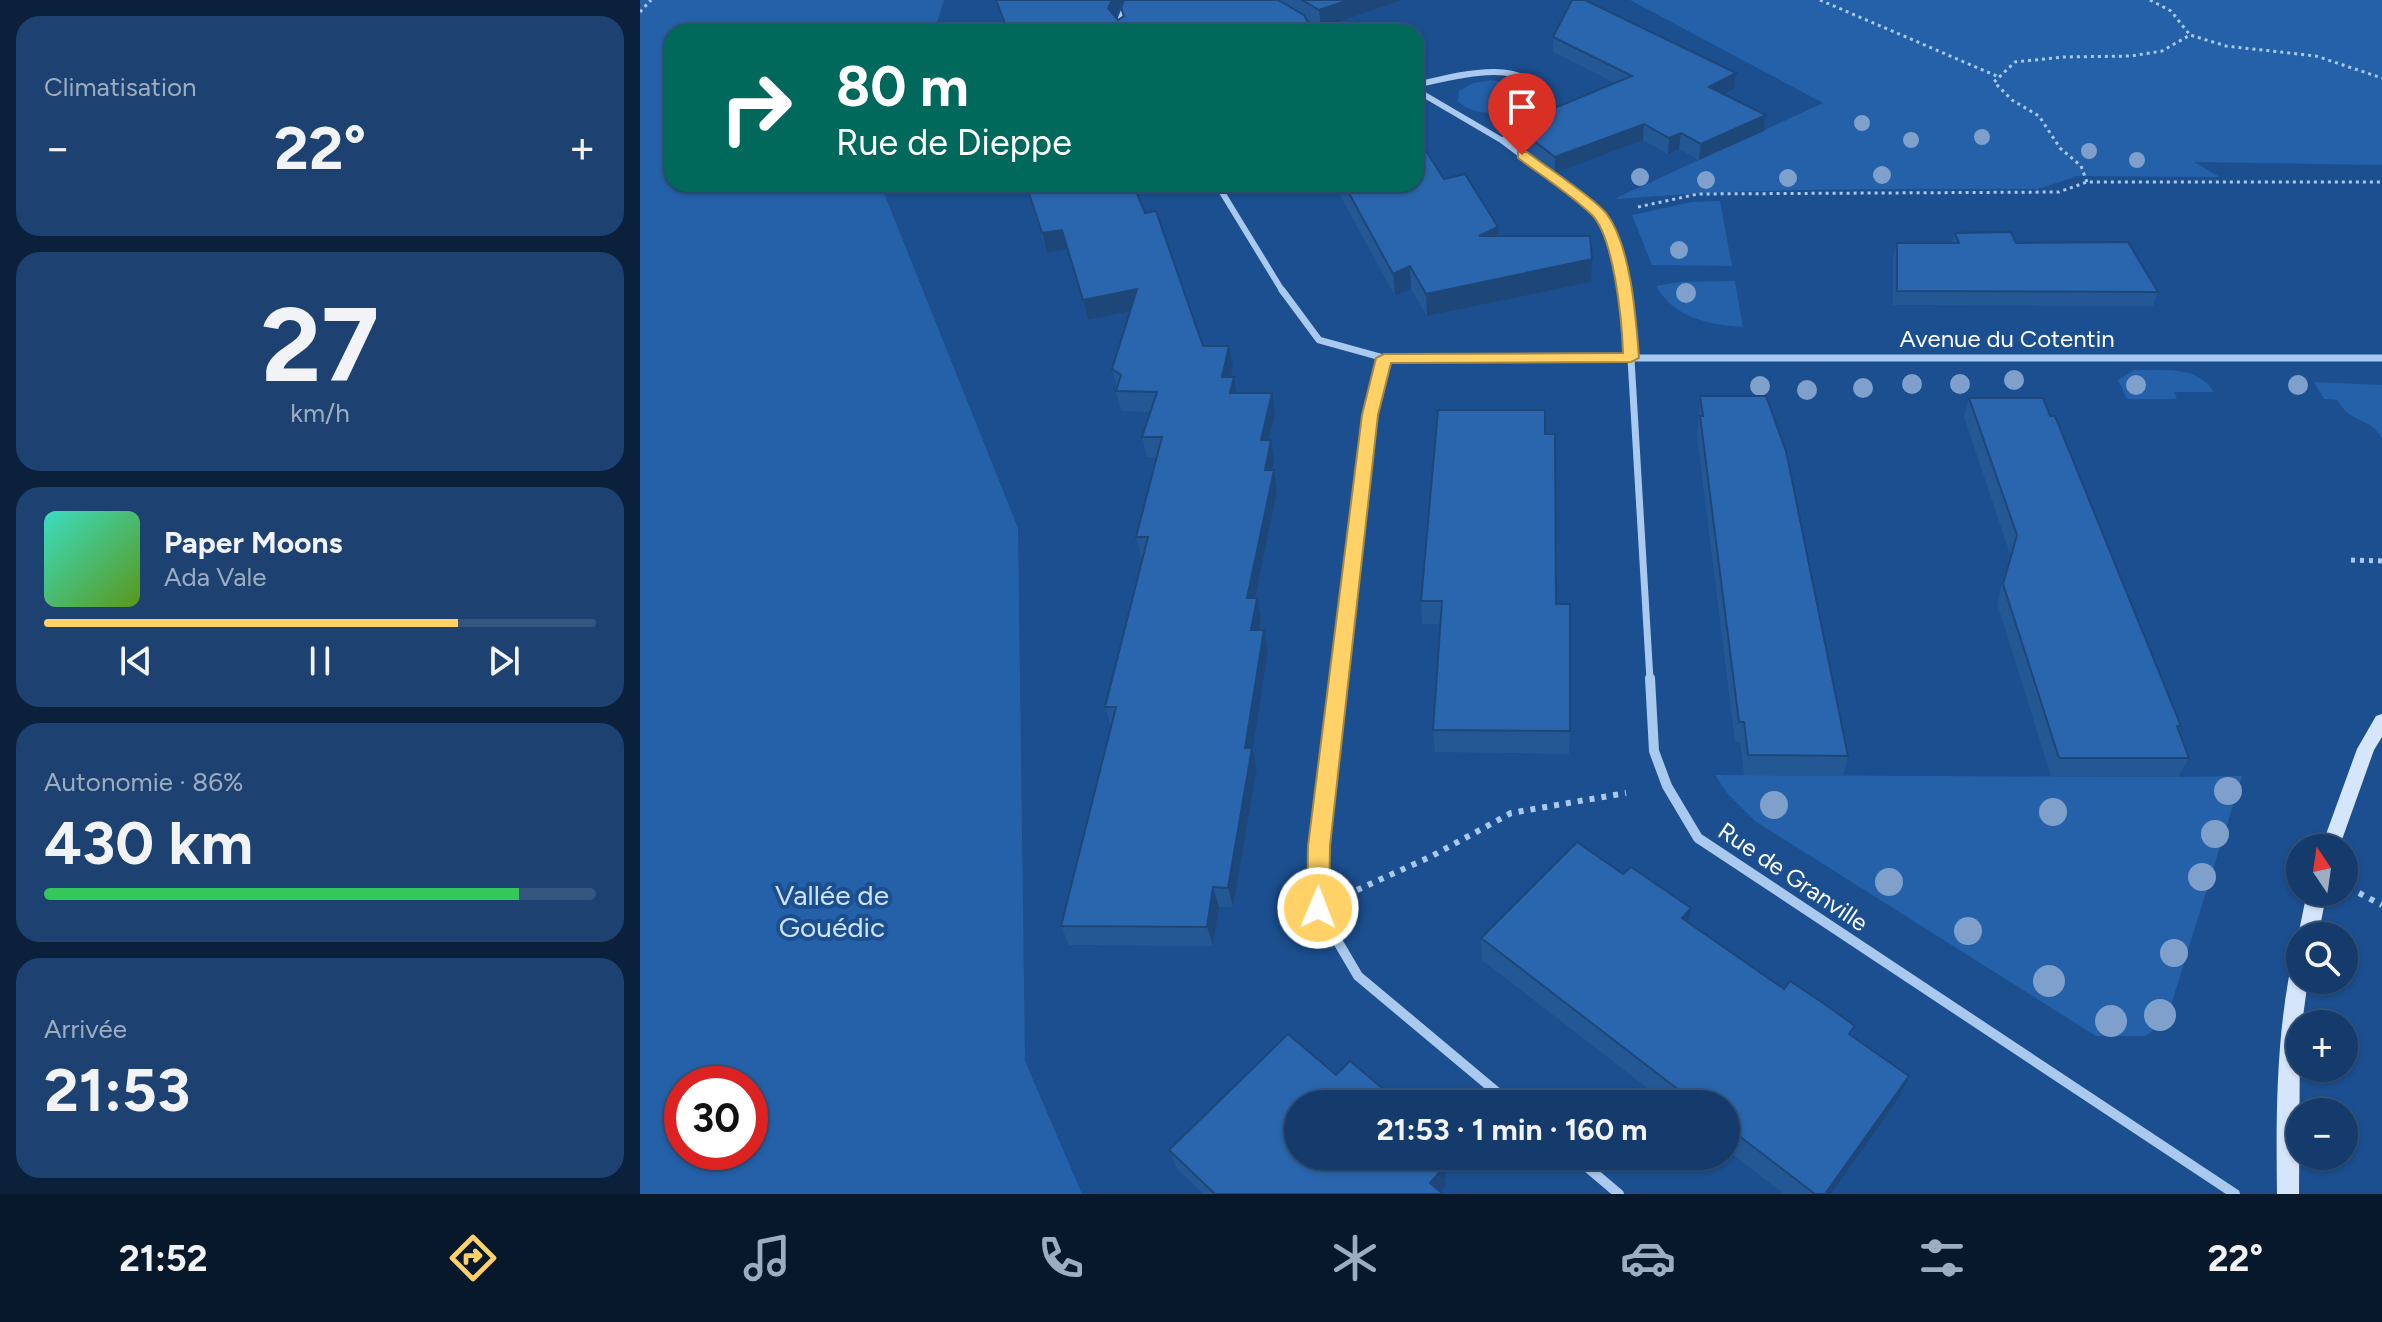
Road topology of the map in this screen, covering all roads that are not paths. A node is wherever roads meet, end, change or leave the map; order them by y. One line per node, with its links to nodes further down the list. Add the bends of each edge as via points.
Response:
1 (1128, 0): 2 (street)
2 (1119, 24)
3 (1424, 86): 5 (street, via 1497,72 1537,85 1541,101)
4 (1424, 93): 5 (street)
5 (1503, 141): 8 (street, Rue de Granville, via 1600,215 1616,250)
6 (1222, 192): 7 (street, Avenue du Cotentin, via 1293,308 1319,340)
7 (1384, 358): 8 (street, Avenue du Cotentin); 13 (street, via 1368,430 1319,846 1318,908 1358,976)
8 (1631, 358): 9 (street, Avenue du Cotentin); 16 (street, Rue de Granville, via 1654,751 1667,786 1698,838)
9 (2382, 358)
10 (2382, 721): 11 (street, via 2366,749)
11 (2335, 834)
12 (2295, 994): 17 (street)
13 (1494, 1090)
14 (1591, 1170): 15 (street)
15 (1619, 1194)
16 (2235, 1194)
17 (2288, 1194)

